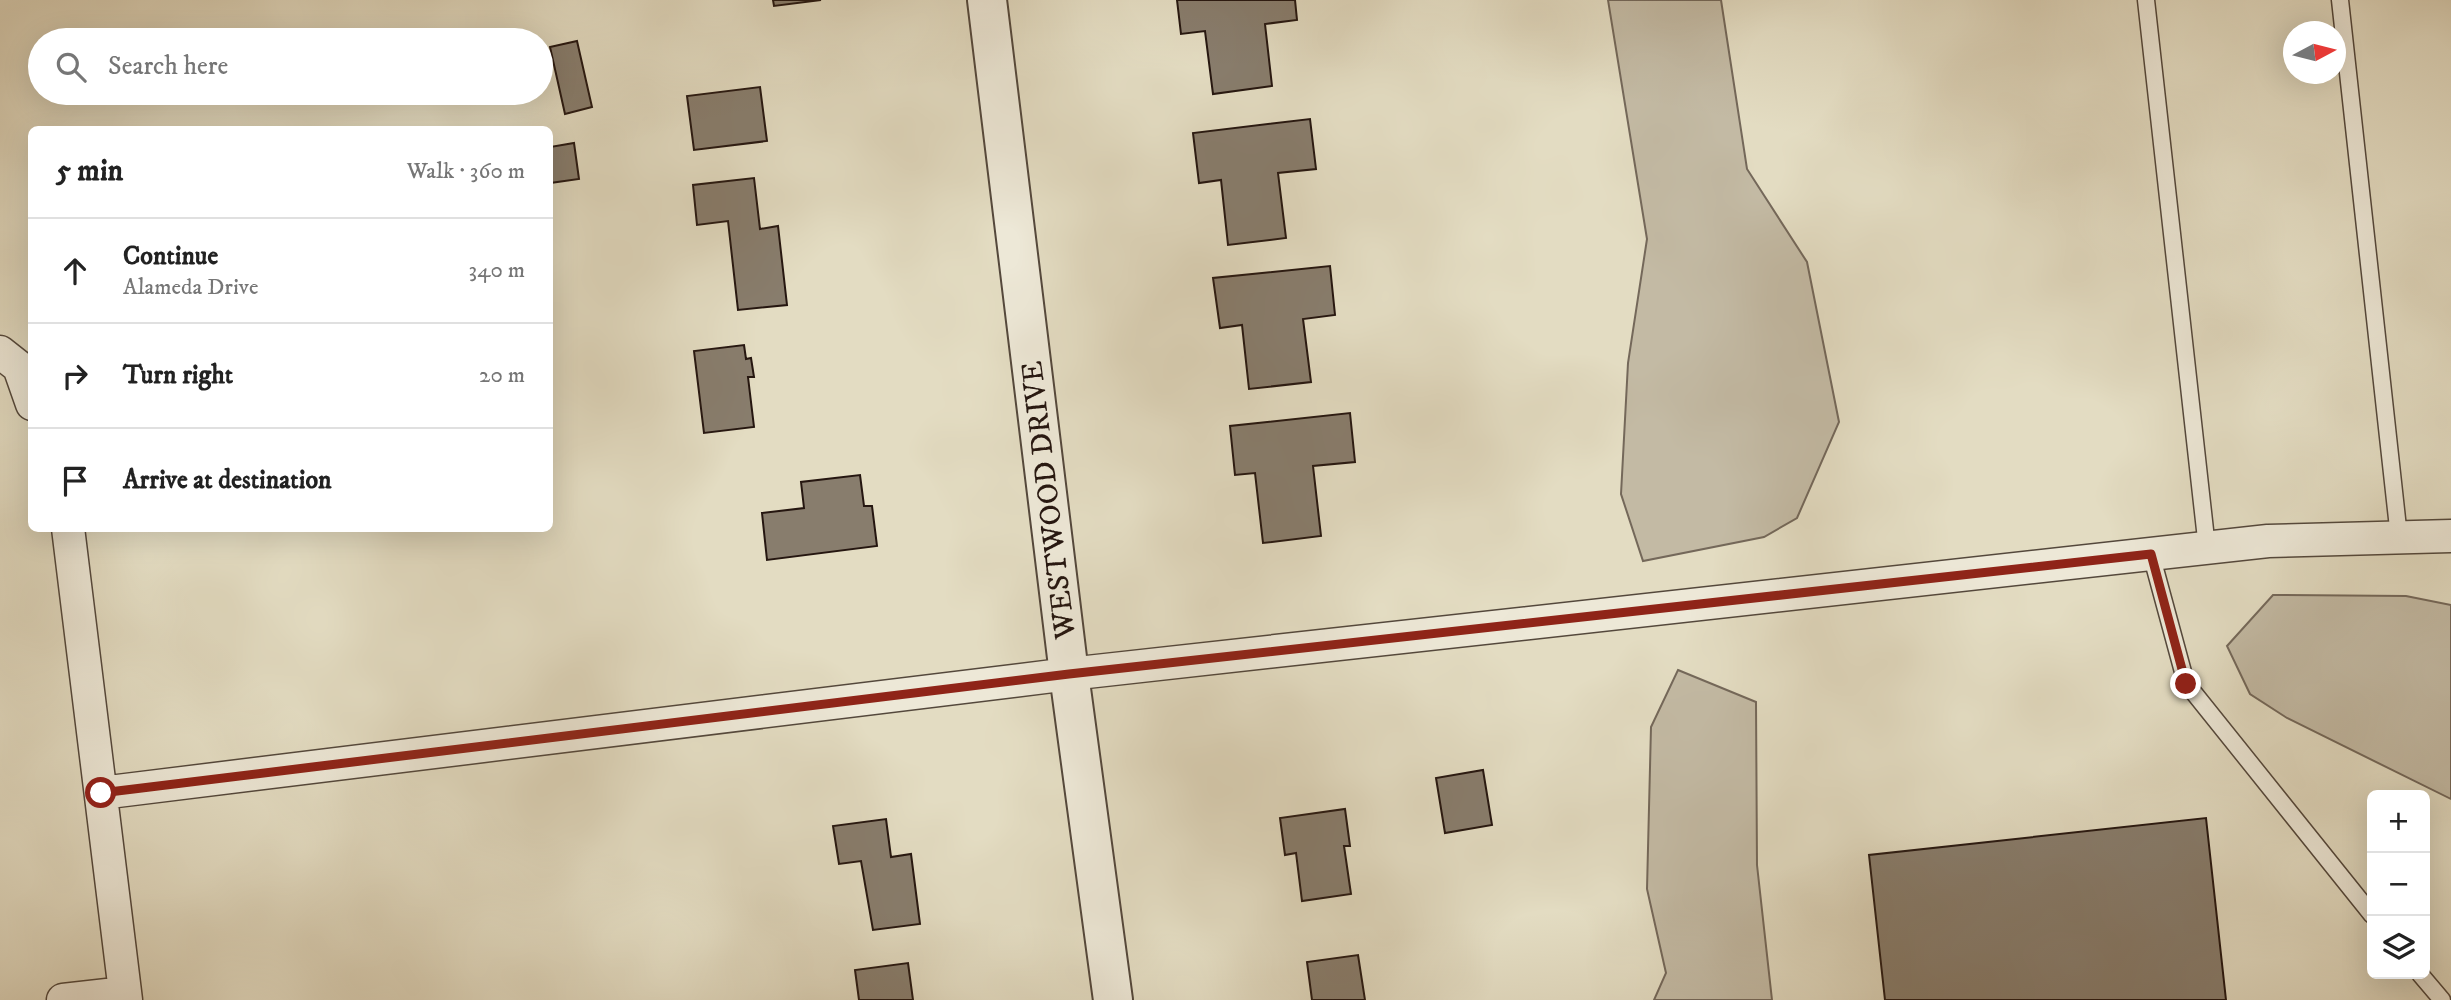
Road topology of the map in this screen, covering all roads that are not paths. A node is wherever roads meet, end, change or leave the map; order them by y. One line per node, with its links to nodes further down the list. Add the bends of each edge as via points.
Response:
1 (987, 0): 11 (street, WESTWOOD DRIVE)
2 (2146, 0): 9 (lane)
3 (2340, 0): 8 (lane)
4 (0, 352): 5 (street, via 19,367)
5 (28, 393)
6 (68, 532): 12 (street)
7 (2451, 536): 8 (street)
8 (2399, 537): 9 (street)
9 (2207, 548): 10 (street)
10 (2151, 554): 11 (street); 13 (lane, via 2186,684)
11 (1069, 674): 12 (street); 17 (street, WESTWOOD DRIVE)
12 (101, 793): 15 (street)
13 (2367, 909)
14 (2424, 979): 18 (lane)
15 (126, 996): 16 (street)
16 (63, 1000)
17 (1113, 1000)
18 (2442, 1000)

